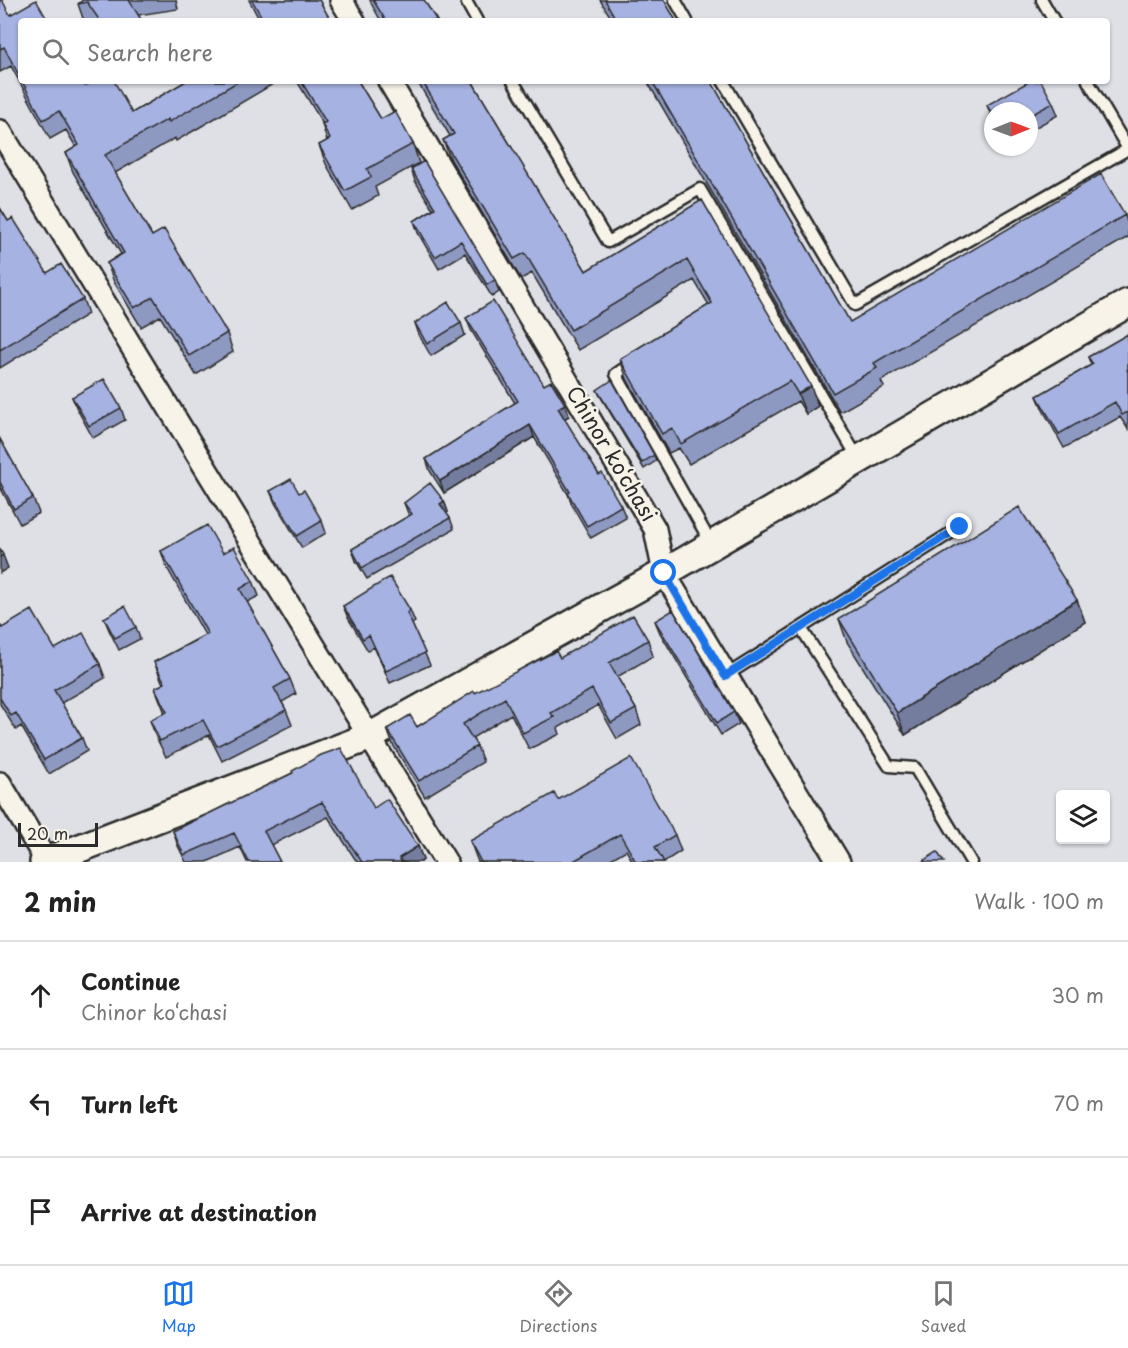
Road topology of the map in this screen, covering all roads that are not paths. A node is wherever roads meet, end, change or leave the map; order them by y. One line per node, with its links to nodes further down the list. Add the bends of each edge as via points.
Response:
1 (341, 0): 5 (street)
2 (675, 0): 7 (lane)
3 (1041, 0): 8 (lane)
4 (467, 3): 6 (lane)
5 (352, 18)
6 (475, 18)
7 (685, 18)
8 (1052, 18)
9 (391, 84): 20 (street, Chinor ko‘chasi, via 655,529)
10 (515, 84): 17 (lane, via 608,242 700,189)
11 (725, 84): 14 (lane, via 855,305)
12 (1090, 84): 14 (lane)
13 (0, 131): 23 (street)
14 (1128, 149)
15 (1128, 303): 17 (street)
16 (646, 355): 19 (lane, via 616,374)
17 (859, 460): 19 (street)
18 (960, 527): 21 (lane)
19 (712, 545): 20 (street)
20 (664, 573): 22 (street, Chinor ko‘chasi); 23 (street)
21 (801, 627): 22 (lane); 28 (lane, via 889,766 915,768)
22 (725, 676): 27 (street, Chinor ko‘chasi)
23 (371, 736): 25 (street); 26 (street)
24 (0, 783): 25 (street)
25 (46, 862)
26 (446, 862)
27 (839, 862)
28 (971, 862)

